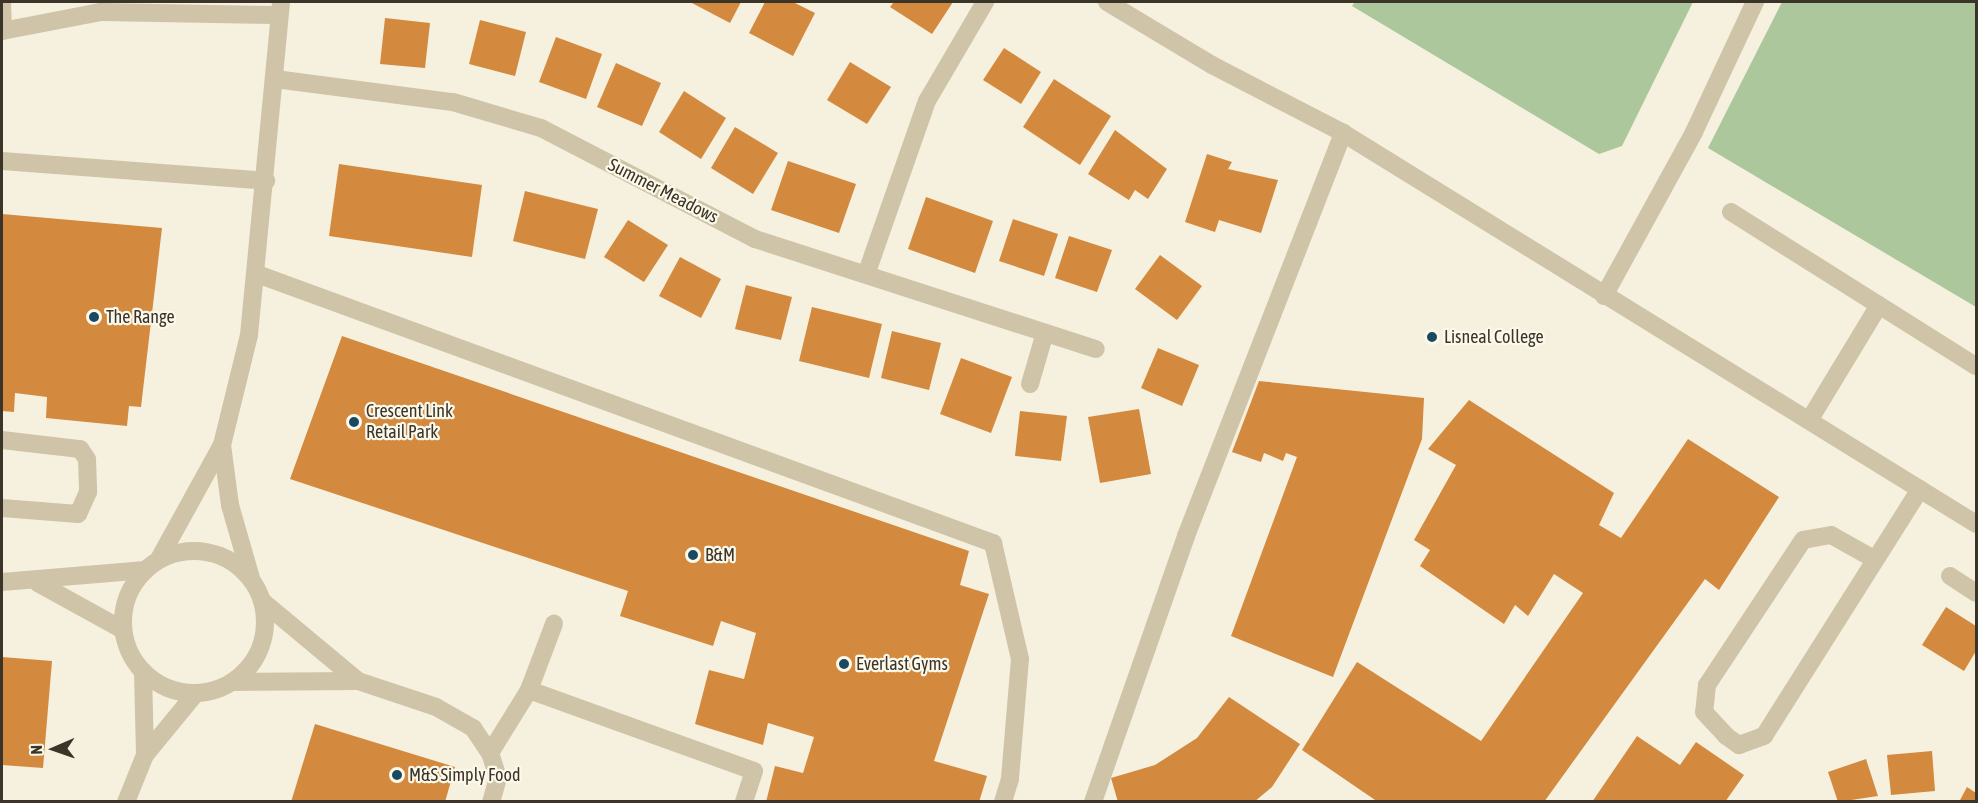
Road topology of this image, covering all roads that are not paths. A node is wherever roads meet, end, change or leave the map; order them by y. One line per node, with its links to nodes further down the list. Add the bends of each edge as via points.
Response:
1 (2, 2): 6 (street)
2 (985, 2): 12 (street, via 927,101)
3 (1107, 2): 8 (street, via 1212,65)
4 (1755, 2): 14 (street, via 1694,132)
5 (280, 8): 6 (street, via 101,12); 7 (street)
6 (2, 31)
7 (275, 79): 10 (street); 12 (street, Summer Meadows, via 453,102 541,128 755,239)
8 (1343, 133): 14 (street); 47 (street, via 1190,525)
9 (2, 161): 10 (street)
10 (266, 181): 13 (street)
11 (1731, 212): 15 (street)
12 (867, 272): 16 (street, Summer Meadows)
13 (258, 274): 22 (street); 46 (street, via 993,543 1020,659 1010,779)
14 (1604, 296): 20 (street)
15 (1880, 305): 18 (street); 20 (street)
16 (1044, 336): 17 (street, Summer Meadows); 19 (street)
17 (1096, 349)
18 (1977, 366)
19 (1030, 384)
20 (1810, 419): 23 (street)
21 (2, 440): 24 (street, via 80,449 87,459 88,492 78,514)
22 (222, 445): 27 (street); 29 (street, via 230,505)
23 (1920, 489): 25 (street); 26 (street)
24 (2, 508)
25 (1977, 524)
26 (1874, 559): 26 (street, via 1866,581 1764,736 1739,745 1725,736 1704,712 1707,685 1803,540 1831,534)
27 (152, 565): 29 (street, via 196,550 216,554); 31 (street); 35 (street, via 124,608)
28 (1950, 576): 32 (street)
29 (252, 581): 33 (street)
30 (2, 582): 31 (street)
31 (38, 583): 35 (street)
32 (1977, 593)
33 (262, 602): 37 (street); 38 (street, via 261,647)
34 (554, 624): 39 (street)
35 (123, 630): 36 (street)
36 (143, 672): 40 (street, via 176,691); 42 (street)
37 (358, 681): 38 (street); 41 (street, via 436,707 473,728)
38 (232, 682): 40 (street)
39 (529, 690): 41 (street); 45 (street, via 754,771)
40 (196, 693): 42 (street)
41 (490, 753): 44 (street, via 498,778)
42 (145, 755): 43 (street)
43 (126, 801)
44 (490, 801)
45 (744, 801)
46 (1003, 801)
47 (1093, 801)

